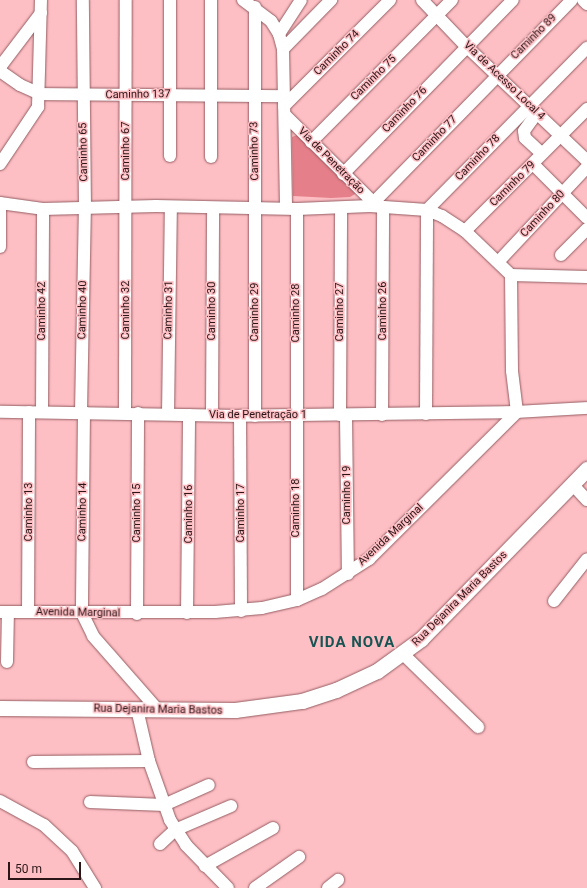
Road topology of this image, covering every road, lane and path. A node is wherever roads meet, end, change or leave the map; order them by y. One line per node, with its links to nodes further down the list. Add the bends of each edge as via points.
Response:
1 (41, 0): 16 (street)
2 (83, 0): 30 (street, Caminho 65)
3 (126, 0): 27 (street, Caminho 67)
4 (170, 0): 26 (street)
5 (211, 0): 28 (street)
6 (302, 0): 18 (street)
7 (331, 0): 21 (street)
8 (390, 0): 31 (street, Caminho 74)
9 (422, 0): 17 (street, Via de Acesso Local 4)
10 (452, 0): 17 (street, Caminho 75)
11 (513, 0): 19 (street, Caminho 76)
12 (572, 0): 24 (street, Caminho 89)
13 (583, 0): 15 (street)
14 (251, 3): 18 (street, Caminho 28, via 268,17); 29 (street, Caminho 73)
15 (587, 4)
16 (41, 13): 22 (street); 25 (street)
17 (437, 15): 19 (street, Via de Acesso Local 4); 35 (street, Caminho 75)
18 (279, 34): 21 (street, Caminho 28)
19 (466, 46): 24 (street, Via de Acesso Local 4); 43 (street, Caminho 76)
20 (587, 48): 32 (street)
21 (283, 49): 31 (street, Caminho 28)
22 (0, 67)
23 (0, 71): 25 (street, Caminho 137, via 20,85)
24 (496, 75): 32 (street, Via de Acesso Local 4); 46 (street, Caminho 77)
25 (40, 94): 30 (street, Caminho 137); 40 (street, via 35,114)
26 (169, 94): 27 (street, Caminho 137); 28 (street, Caminho 137); 37 (street)
27 (126, 95): 30 (street, Caminho 137); 47 (street, Caminho 67)
28 (212, 95): 29 (street, Caminho 137); 38 (street)
29 (253, 95): 31 (street, Caminho 137); 51 (street, Caminho 73)
30 (84, 96): 49 (street, Caminho 65)
31 (284, 106): 35 (street, Via de Penetração); 54 (street, Caminho 28)
32 (533, 109): 34 (street, Via de Acesso Local 4); 36 (street, via 524,131 525,138); 55 (street, Caminho 78)
33 (587, 109): 34 (street, Caminho 79)
34 (561, 136): 36 (street, Caminho 79); 39 (street, Via de Acesso Local 4)
35 (311, 142): 43 (street, Via de Penetração)
36 (542, 154): 41 (street, Caminho 79)
37 (170, 156)
38 (210, 157)
39 (587, 160)
40 (0, 164)
41 (533, 164): 44 (street); 58 (street, Caminho 79)
42 (587, 167): 44 (street, Caminho 80)
43 (343, 174): 46 (street, Via de Penetração)
44 (562, 194): 56 (street); 61 (street, Caminho 80)
45 (0, 203): 53 (street); 59 (street)
46 (378, 205): 52 (street); 55 (street); 76 (street, Caminho 26)
47 (126, 207): 48 (street); 49 (street); 69 (street, Caminho 32)
48 (171, 207): 50 (street); 72 (street, Caminho 31)
49 (85, 208): 53 (street); 68 (street, Caminho 40)
50 (213, 208): 51 (street); 75 (street, Caminho 30)
51 (256, 208): 54 (street); 78 (street, Caminho 29)
52 (341, 208): 54 (street); 80 (street, Caminho 27)
53 (43, 209): 67 (street, Caminho 42)
54 (291, 209): 79 (street, Caminho 28)
55 (427, 210): 58 (street, via 442,216); 73 (street)
56 (587, 218)
57 (587, 229): 60 (street)
58 (465, 231): 61 (street)
59 (0, 247)
60 (562, 255)
61 (498, 262): 62 (street)
62 (511, 275): 63 (street); 70 (street, via 512,371)
63 (587, 277)
64 (587, 408): 70 (street)
65 (0, 412): 66 (street, Via de Penetração 1)
66 (29, 412): 67 (street, Via de Penetração 1); 90 (street, Caminho 13)
67 (42, 412): 68 (street, Via de Penetração 1)
68 (82, 412): 69 (street, Via de Penetração 1); 91 (street, Caminho 14)
69 (125, 412): 71 (street, Via de Penetração 1)
70 (516, 412): 73 (street, Via de Penetração 1); 85 (street, Avenida Marginal, via 389,540)
71 (138, 413): 72 (street, Via de Penetração 1); 93 (street, Caminho 15)
72 (168, 414): 74 (street, Via de Penetração 1)
73 (426, 414): 76 (street, Via de Penetração 1)
74 (189, 415): 75 (street, Via de Penetração 1); 92 (street, Caminho 16)
75 (212, 415): 77 (street, Via de Penetração 1)
76 (382, 415): 80 (street, Via de Penetração 1)
77 (240, 416): 78 (street, Via de Penetração 1); 88 (street, Caminho 17)
78 (255, 416): 79 (street, Via de Penetração 1)
79 (296, 416): 80 (street, Via de Penetração 1); 86 (street, Caminho 18)
80 (343, 416): 85 (street, Caminho 19)
81 (587, 470): 82 (main road, Rua Dejanira Maria Bastos)
82 (572, 484): 83 (street); 94 (main road, Rua Dejanira Maria Bastos, via 446,615)
83 (587, 500)
84 (587, 559): 87 (street)
85 (348, 574): 86 (street, Avenida Marginal)
86 (297, 600): 88 (street, Avenida Marginal)
87 (554, 601)
88 (241, 611): 92 (street, Avenida Marginal)
89 (4, 612): 90 (street, Avenida Marginal); 95 (street)
90 (28, 612): 91 (street, Avenida Marginal)
91 (82, 613): 93 (street, Avenida Marginal); 98 (street, via 93,636)
92 (188, 613): 93 (street, Avenida Marginal)
93 (137, 614)
94 (403, 654): 98 (main road, Rua Dejanira Maria Bastos, via 377,671 336,690 302,701 235,710); 99 (street)
95 (7, 662)
96 (0, 708): 97 (main road, Rua Dejanira Maria Bastos)
97 (137, 710): 98 (main road, Rua Dejanira Maria Bastos); 100 (street)
98 (158, 710)
99 (478, 727)
100 (149, 761): 101 (street); 105 (street)
101 (33, 762)
102 (209, 785): 105 (street)
103 (0, 801): 113 (street, via 44,825 72,851)
104 (90, 802): 105 (street)
105 (164, 805): 108 (street)
106 (231, 806): 108 (street)
107 (273, 828): 111 (street)
108 (175, 830): 109 (street); 111 (street)
109 (160, 844)
110 (299, 857): 115 (street)
111 (205, 866): 114 (street)
112 (338, 880): 116 (street)
113 (95, 888)
114 (228, 888)
115 (255, 888)
116 (328, 888)

